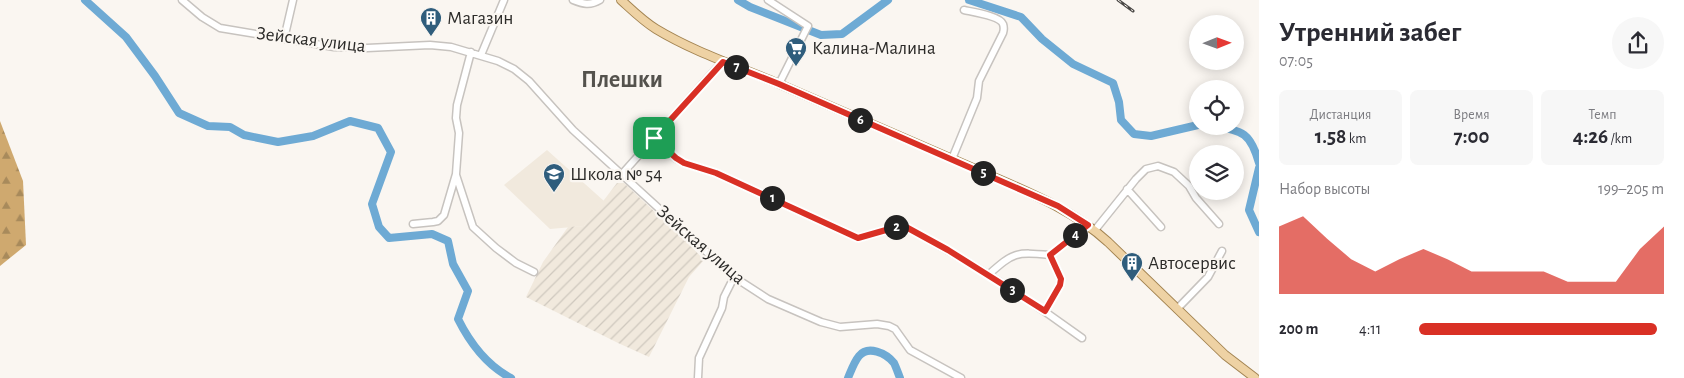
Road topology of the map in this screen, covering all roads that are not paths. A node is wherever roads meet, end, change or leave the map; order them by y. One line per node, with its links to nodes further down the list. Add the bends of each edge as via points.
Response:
1 (182, 0): 9 (street, Зейская улица, via 220,28)
2 (293, 0): 9 (street)
3 (504, 0): 11 (street)
4 (573, 0): 5 (street, via 586,5)
5 (600, 0)
6 (621, 0): 12 (main road, via 655,29)
7 (768, 0): 13 (street, via 808,25)
8 (964, 10): 15 (street, via 996,18 1004,26 978,81 977,98)
9 (284, 39): 10 (street, Зейская улица, via 334,47 430,45)
10 (471, 52): 11 (street, Зейская улица); 16 (street, via 457,105)
11 (481, 55): 17 (street, Зейская улица, via 498,61 529,81 573,130)
12 (723, 62): 13 (main road); 14 (street)
13 (779, 84): 15 (main road)
14 (654, 138): 17 (street); 27 (street, via 684,163 716,173 858,238 906,227)
15 (952, 159): 21 (main road, via 1058,206)
16 (456, 174): 19 (street, via 442,218); 26 (street, via 473,227 496,248)
17 (622, 174): 28 (street, Зейская улица)
18 (1127, 189): 20 (street, via 1146,169 1158,166 1174,172); 22 (street); 23 (street)
19 (413, 224)
20 (1219, 224)
21 (1088, 225): 23 (main road); 25 (street)
22 (1161, 227)
23 (1095, 230): 29 (main road)
24 (1222, 251): 29 (street, via 1208,277)
25 (1050, 255): 27 (street, via 1013,255); 30 (street, via 1061,279)
26 (534, 272)
27 (988, 275): 30 (street)
28 (734, 277): 32 (street, via 700,358); 33 (street, Зейская улица, via 768,299 821,322 840,327 889,326 895,329 910,350)
29 (1177, 309): 34 (main road, via 1224,355)
30 (1045, 311): 31 (street)
31 (1082, 338)
32 (698, 378)
33 (961, 378)
34 (1255, 378)

